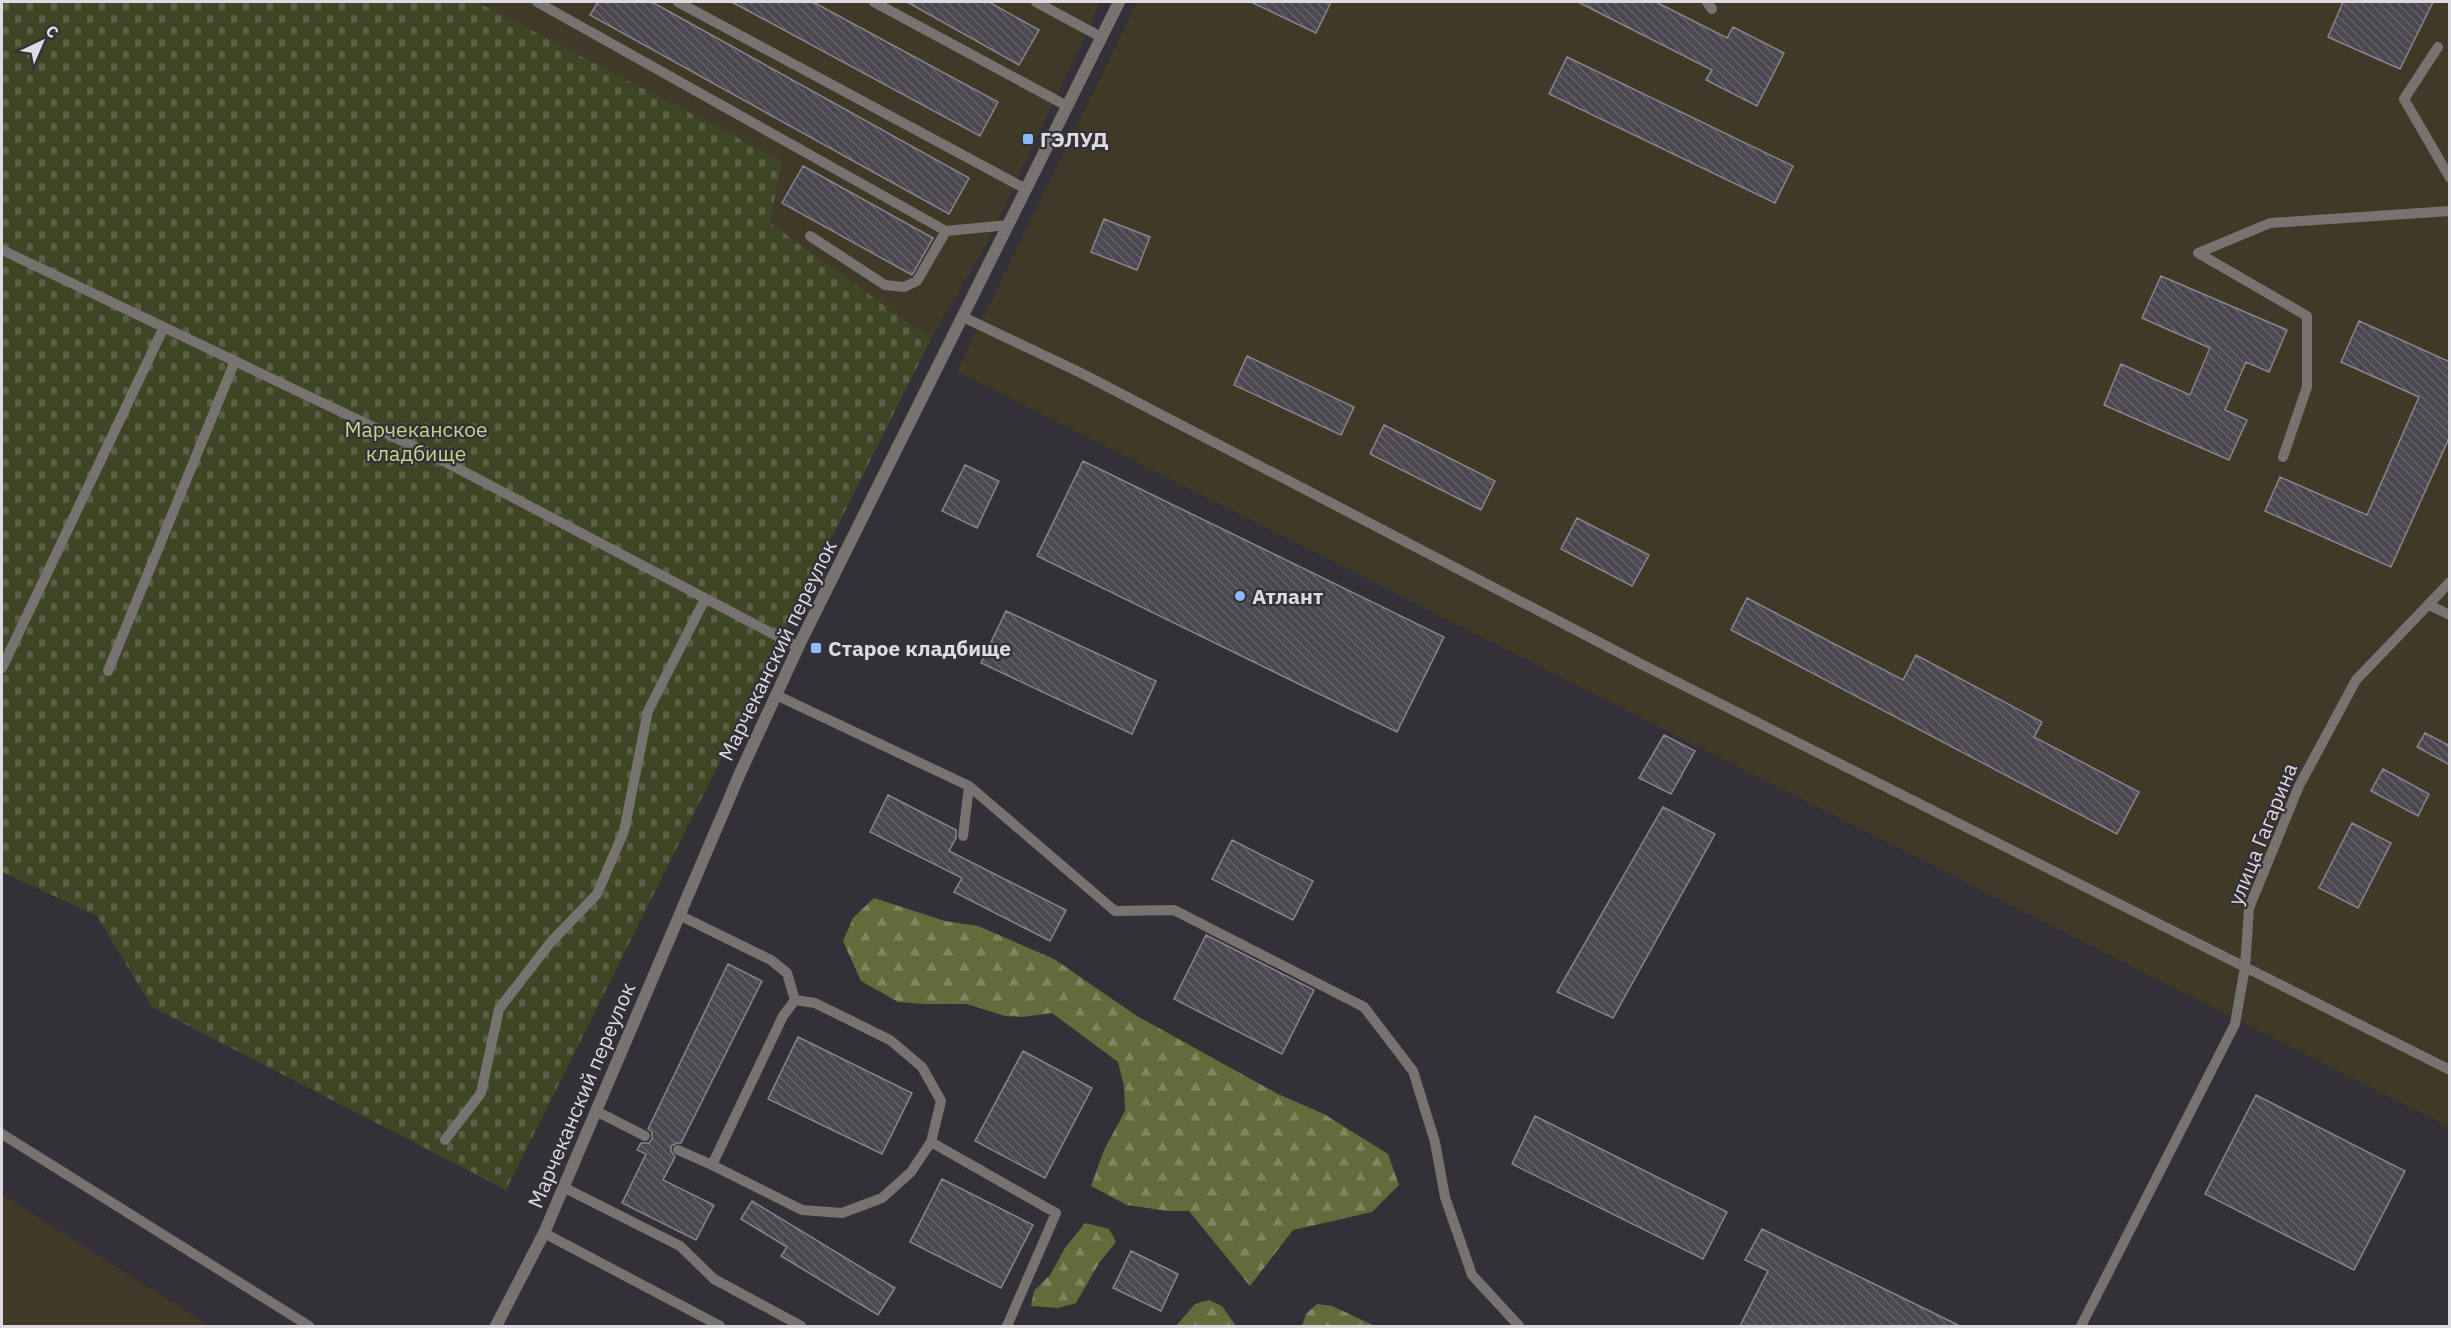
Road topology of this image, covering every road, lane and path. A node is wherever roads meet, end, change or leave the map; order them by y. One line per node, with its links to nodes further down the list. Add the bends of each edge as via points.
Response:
1 (537, 2): 13 (lane)
2 (678, 2): 10 (lane)
3 (874, 2): 8 (lane)
4 (1036, 2): 6 (lane)
5 (1119, 2): 6 (street, Марчеканский переулок)
6 (1101, 37): 8 (street, Марчеканский переулок)
7 (2438, 48): 9 (lane, via 2404,99)
8 (1067, 106): 10 (street, Марчеканский переулок)
9 (2450, 178)
10 (1026, 189): 12 (street, Марчеканский переулок)
11 (2450, 211): 19 (lane, via 2270,223 2198,253 2307,316 2307,387)
12 (1008, 225): 13 (lane); 16 (street, Марчеканский переулок)
13 (946, 231): 14 (lane, via 916,281 904,287 885,285)
14 (810, 236)
15 (2, 250): 17 (lane)
16 (963, 317): 24 (street, Марчеканский переулок); 31 (lane, via 1081,373 1639,663)
17 (164, 327): 18 (lane); 25 (lane)
18 (234, 361): 21 (lane, via 434,456); 26 (lane)
19 (2283, 457)
20 (2450, 582): 22 (lane, улица Гагарина)
21 (705, 599): 24 (lane); 37 (lane, via 648,711 624,831 597,894 550,943 499,1009 481,1093)
22 (2428, 604): 23 (lane); 31 (lane, улица Гагарина, via 2356,680 2299,786 2249,908)
23 (2450, 615)
24 (798, 647): 27 (street, Марчеканский переулок)
25 (2, 668)
26 (108, 671)
27 (776, 695): 28 (lane); 30 (street, Марчеканский переулок)
28 (969, 786): 29 (lane); 48 (lane, via 1115,911 1174,910 1364,1007 1413,1071 1435,1142 1445,1197 1472,1275)
29 (963, 836)
30 (680, 915): 32 (lane, via 771,960 787,973); 34 (street, Марчеканский переулок)
31 (2245, 967): 33 (lane); 49 (lane, улица Гагарина, via 2235,1024)
32 (795, 1000): 38 (lane, via 815,1003 890,1040 922,1067 941,1101); 40 (lane, via 783,1016)
33 (2450, 1070)
34 (596, 1111): 36 (lane); 41 (street, Марчеканский переулок)
35 (2, 1134): 43 (lane)
36 (645, 1136)
37 (445, 1140)
38 (931, 1142): 40 (lane, via 911,1172 882,1198 842,1213 802,1210); 47 (lane, via 1056,1213)
39 (678, 1150): 40 (lane)
40 (712, 1165)
41 (564, 1187): 42 (street, Марчеканский переулок); 46 (lane, via 680,1246 714,1279)
42 (544, 1233): 44 (street, Марчеканский переулок); 45 (lane)
43 (309, 1326)
44 (496, 1326)
45 (720, 1326)
46 (801, 1326)
47 (1007, 1326)
48 (1519, 1326)
49 (2081, 1326)

